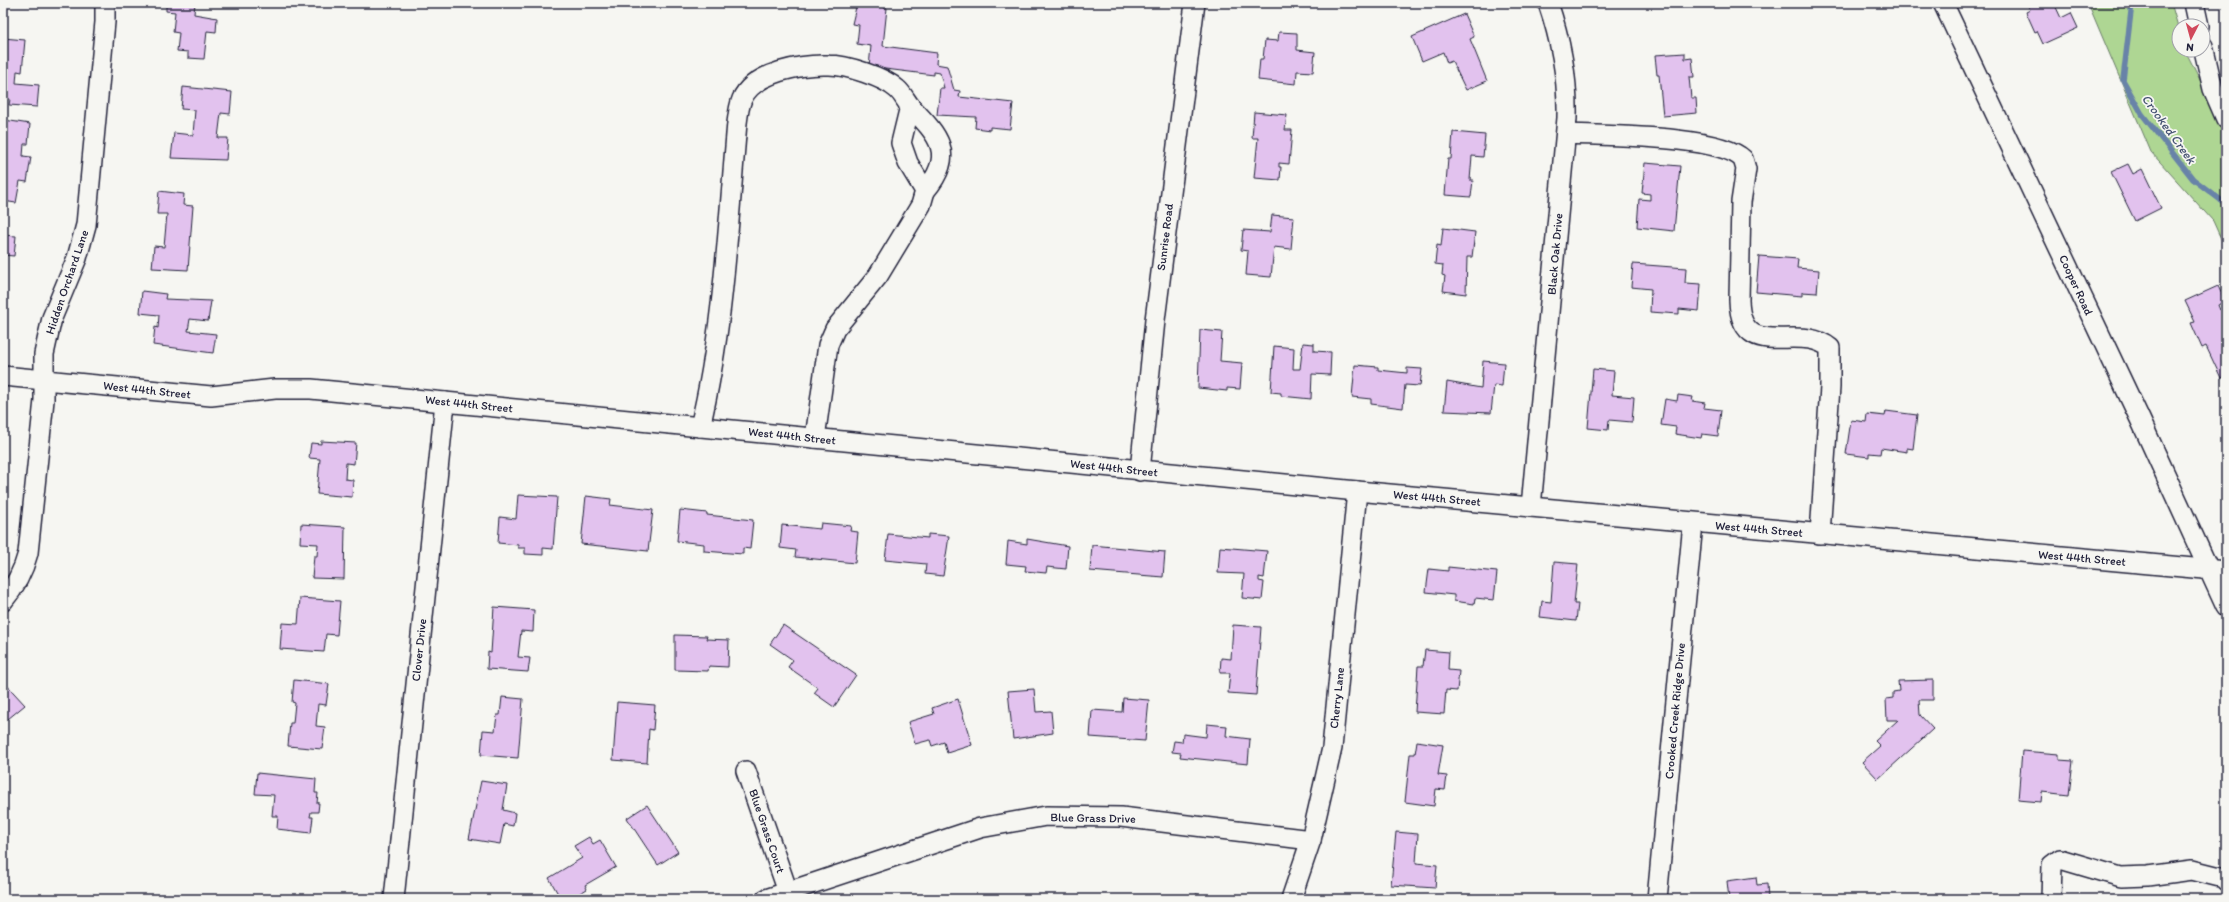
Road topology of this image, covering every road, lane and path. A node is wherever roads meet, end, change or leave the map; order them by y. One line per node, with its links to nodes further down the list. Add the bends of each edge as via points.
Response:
1 (105, 3): 13 (street, Hidden Orchard Lane, via 86,225 77,258 51,324 44,354)
2 (1195, 3): 17 (street, Sunrise Road, via 1155,320)
3 (1548, 3): 10 (street, Black Oak Drive, via 1564,60 1567,93)
4 (1943, 3): 22 (street, Cooper Road, via 2139,417)
5 (2194, 3): 6 (street)
6 (2197, 18)
7 (2206, 58): 9 (street, via 2213,89)
8 (910, 106): 11 (street, via 901,143 908,163); 11 (street, via 940,143 942,158 934,181); 15 (street, via 897,89 864,72 829,65 799,67 769,74 752,86 742,98 737,123 721,308 712,372)
9 (2226, 119)
10 (1566, 134): 19 (street, Black Oak Drive); 21 (street, via 1691,141 1730,150 1743,159 1746,169 1742,202 1739,311 1744,327 1762,338 1815,339 1830,348 1830,387)
11 (926, 191): 16 (street, via 921,204 878,276 835,329 828,345)
12 (3, 376): 13 (street, West 44th Street)
13 (44, 379): 14 (street, West 44th Street, via 211,396 299,389); 24 (street, Hidden Orchard Lane, via 28,553 22,574)
14 (445, 402): 15 (street, West 44th Street); 30 (street, Clover Drive)
15 (700, 427): 16 (street, West 44th Street)
16 (815, 438): 17 (street, West 44th Street)
17 (1140, 470): 18 (street, West 44th Street)
18 (1357, 491): 19 (street, West 44th Street); 27 (street, Cherry Lane, via 1335,724 1326,782)
19 (1531, 507): 20 (street, West 44th Street)
20 (1693, 523): 21 (street, West 44th Street); 33 (street, Crooked Creek Ridge Drive)
21 (1820, 534): 22 (street, West 44th Street)
22 (2207, 569): 23 (street, West 44th Street); 25 (street, Cooper Road)
23 (2226, 571)
24 (3, 601)
25 (2226, 607)
26 (746, 771): 29 (street, Blue Grass Court)
27 (1312, 840): 29 (street, Blue Grass Drive, via 1121,817 1046,816 980,828); 32 (street, Cherry Lane)
28 (2226, 881): 34 (street, via 2224,878 2192,870 2121,877 2060,859 2052,865)
29 (788, 892): 31 (street, Blue Grass Drive)
30 (394, 899)
31 (766, 899)
32 (1291, 899)
33 (1657, 899)
34 (2051, 899)

